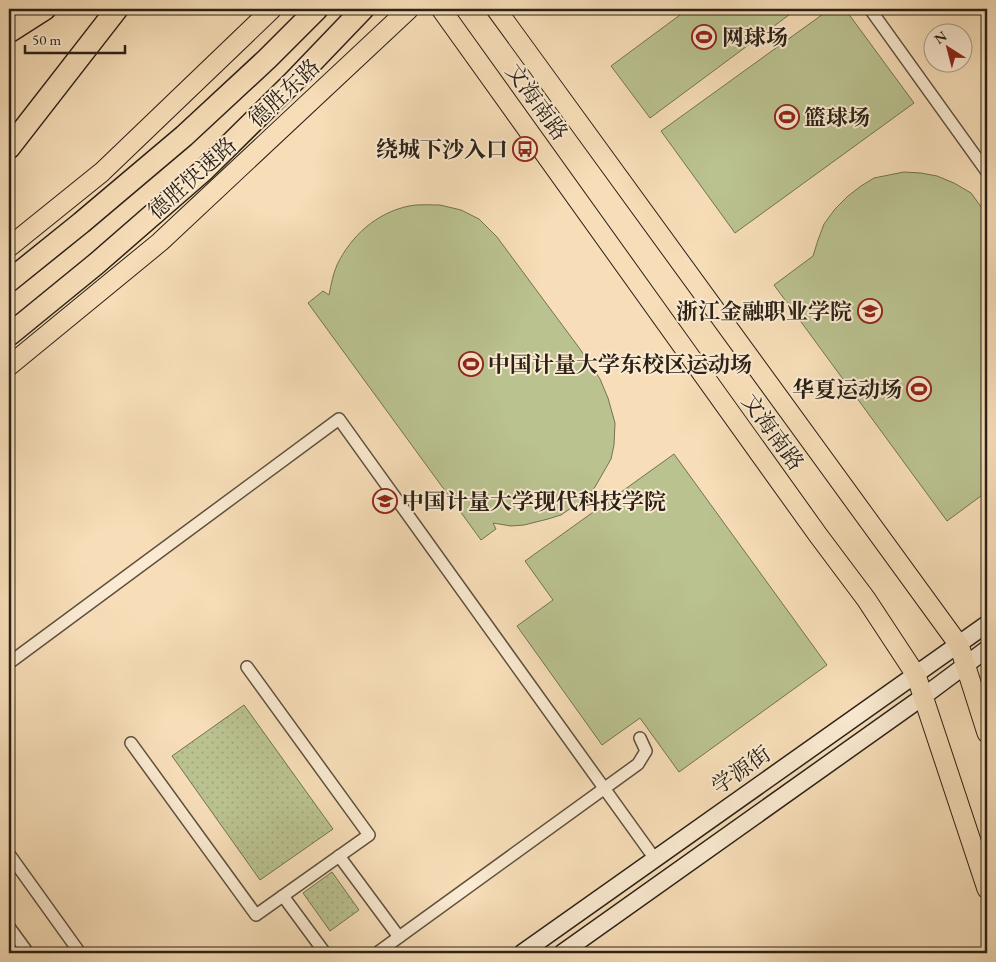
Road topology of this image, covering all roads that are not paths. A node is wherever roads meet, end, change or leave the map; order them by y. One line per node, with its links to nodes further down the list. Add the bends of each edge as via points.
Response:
1 (45, 9): 10 (highway)
2 (117, 9): 11 (highway)
3 (272, 9): 13 (main road, via 102,172)
4 (317, 9): 14 (highway, 德胜快速路, via 184,136)
5 (363, 9): 15 (highway, 德胜快速路, via 204,170)
6 (409, 9): 16 (main road, 德胜东路, via 160,242)
7 (441, 9): 23 (main road, 文海南路, via 866,599)
8 (496, 9): 18 (main road, 文海南路)
9 (870, 9): 12 (street)
10 (9, 32)
11 (9, 148)
12 (987, 172)
13 (9, 247)
14 (9, 281)
15 (9, 335)
16 (9, 366)
17 (987, 624): 18 (main road, 学源街)
18 (959, 645): 21 (main road, 文海南路); 23 (main road, 学源街)
19 (987, 649): 21 (main road)
20 (9, 663): 28 (street, via 339,420)
21 (966, 665): 24 (main road); 25 (main road, 文海南路)
22 (247, 667): 30 (street, via 369,835)
23 (916, 675): 24 (main road, 文海南路); 31 (main road, 学源街)
24 (924, 696): 32 (main road, 文海南路); 41 (main road)
25 (987, 734)
26 (640, 738): 28 (street, via 646,751 638,764)
27 (131, 743): 33 (street, via 256,915)
28 (605, 789): 31 (street); 35 (street)
29 (9, 854): 37 (street)
30 (339, 856): 33 (street); 35 (street)
31 (655, 859): 40 (main road, 学源街)
32 (987, 889)
33 (283, 896): 38 (street)
34 (9, 927): 36 (street)
35 (399, 937): 39 (street)
36 (28, 953)
37 (80, 953)
38 (325, 953)
39 (377, 953)
40 (522, 953)
41 (562, 953)

